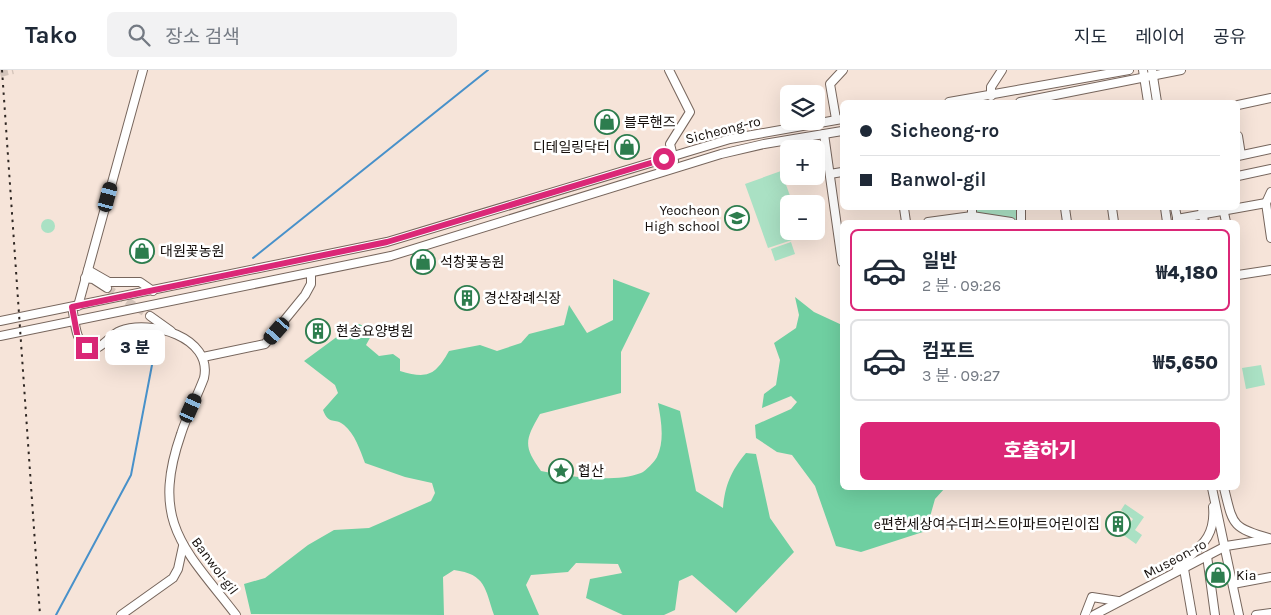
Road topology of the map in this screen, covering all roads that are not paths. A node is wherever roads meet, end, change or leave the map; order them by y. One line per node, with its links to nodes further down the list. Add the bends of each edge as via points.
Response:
1 (144, 70): 39 (street)
2 (669, 70): 20 (street, via 690,112 670,144)
3 (843, 70): 16 (street, via 830,84)
4 (1002, 70): 9 (street, via 991,87)
5 (1129, 70): 9 (street)
6 (1181, 70): 7 (street)
7 (1153, 73): 8 (street); 14 (street)
8 (1144, 74): 12 (street); 13 (street)
9 (991, 96): 11 (street)
10 (1271, 98): 15 (street)
11 (964, 100)
12 (1046, 100)
13 (1148, 100)
14 (1157, 100)
15 (1240, 105)
16 (839, 119): 20 (street, Sicheong-ro, via 730,139)
17 (840, 131): 18 (street, Sicheong-ro)
18 (824, 134): 22 (street, Sicheong-ro, via 743,148); 25 (street)
19 (1271, 150): 21 (street)
20 (672, 156): 22 (street); 45 (street, Sicheong-ro, via 387,242)
21 (1240, 156)
22 (676, 168): 41 (street, Sicheong-ro, via 391,256)
23 (1271, 169): 26 (street)
24 (840, 172): 25 (street)
25 (830, 174): 29 (street)
26 (1240, 176)
27 (1271, 192): 28 (street)
28 (1266, 203): 30 (street); 38 (street)
29 (838, 205): 37 (street)
30 (1240, 207)
31 (1220, 210): 33 (street)
32 (972, 215): 34 (street); 35 (street)
33 (1203, 215): 36 (street)
34 (941, 220)
35 (1000, 220)
36 (1181, 220)
37 (840, 236)
38 (1271, 238)
39 (88, 270): 43 (street); 45 (street, via 109,282 140,282)
40 (1271, 270): 42 (street)
41 (311, 273): 49 (street, Sicheong-ro); 52 (street, via 310,288 266,344)
42 (1240, 275)
43 (85, 278): 44 (street); 46 (street)
44 (107, 288)
45 (153, 291): 46 (street, Sicheong-ro)
46 (75, 307): 48 (street, Sicheong-ro); 49 (street)
47 (150, 316): 50 (street)
48 (0, 321)
49 (76, 322): 50 (street, via 80,342 93,349 114,334 135,327 152,327); 51 (street, Sicheong-ro)
50 (174, 334): 53 (street, via 189,342)
51 (0, 336)
52 (219, 355): 53 (street); 54 (street, Banwol-gil, via 210,360)
53 (203, 357): 54 (street)
54 (206, 370): 59 (street, Banwol-gil, via 180,436 170,475 171,510)
55 (1212, 490): 60 (street)
56 (1212, 490): 63 (street, via 1212,530 1205,543)
57 (1225, 490): 58 (street, via 1235,525 1244,532)
58 (1271, 539): 60 (street, Museon-ro)
59 (183, 546): 68 (street, via 174,577); 69 (street, Banwol-gil)
60 (1226, 546): 61 (street, Museon-ro); 65 (street)
61 (1207, 556): 62 (street, Museon-ro); 73 (street)
62 (1184, 568): 63 (street, Museon-ro); 72 (street)
63 (1173, 574): 66 (street, Museon-ro)
64 (1271, 577): 65 (street)
65 (1233, 584): 74 (street)
66 (1120, 601): 70 (street, via 1092,597); 71 (street, Museon-ro)
67 (1271, 613): 75 (street)
68 (121, 615)
69 (236, 615)
70 (1085, 615)
71 (1094, 615)
72 (1192, 615)
73 (1215, 615)
74 (1239, 615)
75 (1256, 615)

